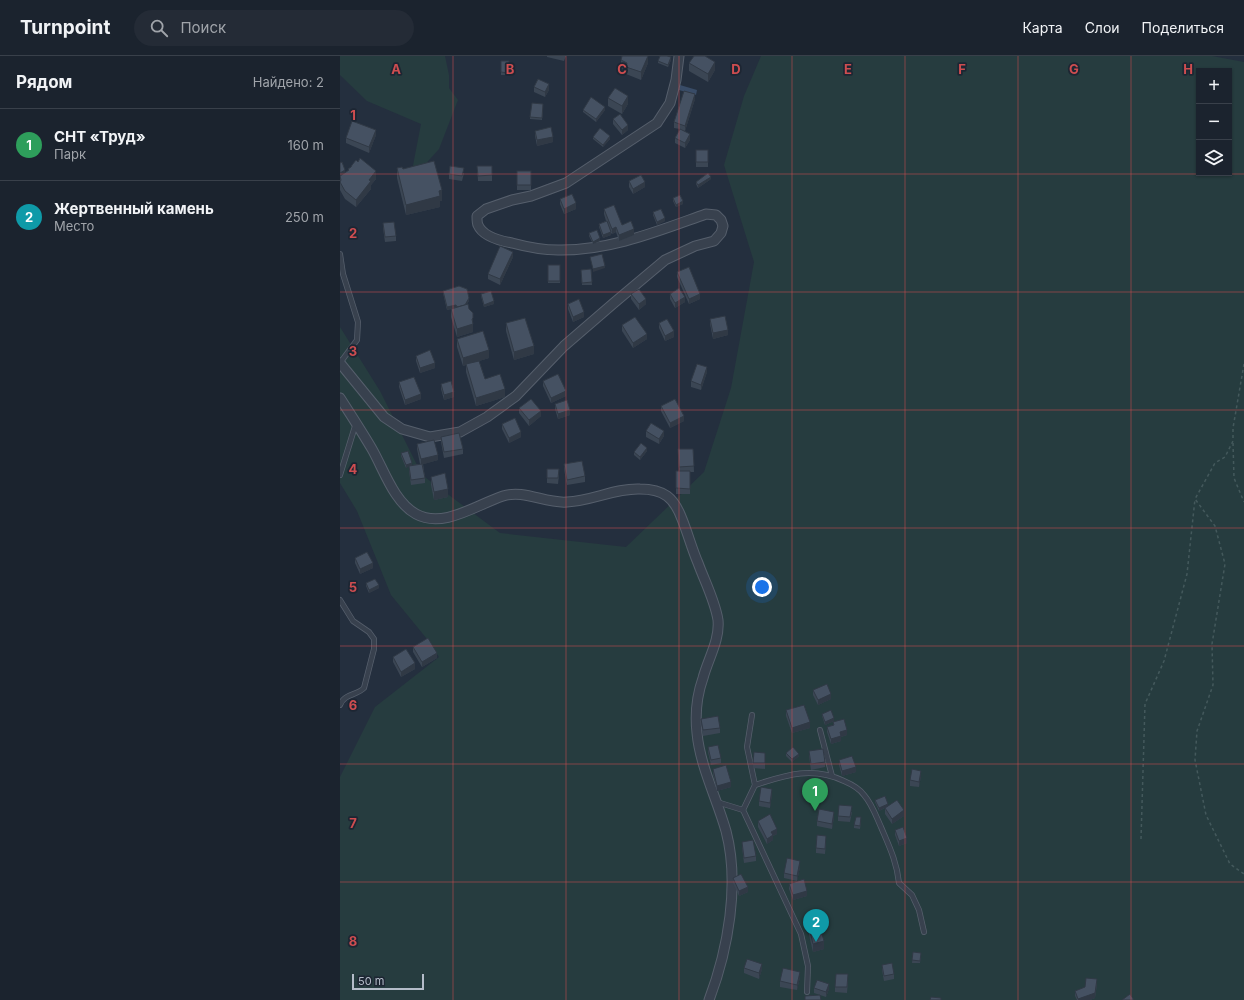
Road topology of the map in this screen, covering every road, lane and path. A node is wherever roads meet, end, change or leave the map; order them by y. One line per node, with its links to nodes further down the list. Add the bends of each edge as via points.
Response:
1 (679, 56): 3 (street, via 670,103 657,123 566,183 486,209 477,216 478,225 484,233 492,237 530,247 557,250 585,249 624,242 706,214 716,215 723,226 714,241 695,246 665,260 564,346 516,396 460,432 430,437 402,429 384,417)
2 (340, 254): 3 (lane, via 343,274 358,322 357,340)
3 (340, 363)
4 (1244, 364): 7 (path)
5 (340, 398): 6 (street)
6 (356, 423): 8 (lane); 17 (street, via 403,504 415,514 430,520 446,519 506,495 567,502 621,490 643,489 659,492 668,497 682,518 718,619 718,631 702,680 696,712 699,751)
7 (1233, 441): 9 (path, via 1225,457 1215,463); 10 (path, via 1234,478)
8 (340, 475)
9 (1195, 499): 19 (path, via 1187,574 1164,661 1145,704); 20 (path, via 1215,526 1224,564 1212,644 1213,685 1197,731 1195,760 1206,815 1230,864)
10 (1244, 502)
11 (340, 600): 12 (lane, via 353,620 374,638 374,649 364,688 345,697)
12 (340, 704)
13 (752, 715): 16 (lane, via 746,747)
14 (820, 730): 15 (lane)
15 (832, 776): 16 (lane, via 818,772 786,775); 21 (lane, via 853,785 870,802 893,853 899,883 912,894)
16 (755, 785): 18 (lane)
17 (717, 802): 18 (lane); 23 (street, via 732,860 732,884 728,931)
18 (743, 810): 22 (lane, via 800,934 808,966)
19 (1141, 839)
20 (1244, 874)
21 (924, 932)
22 (807, 992)
23 (709, 1000)

